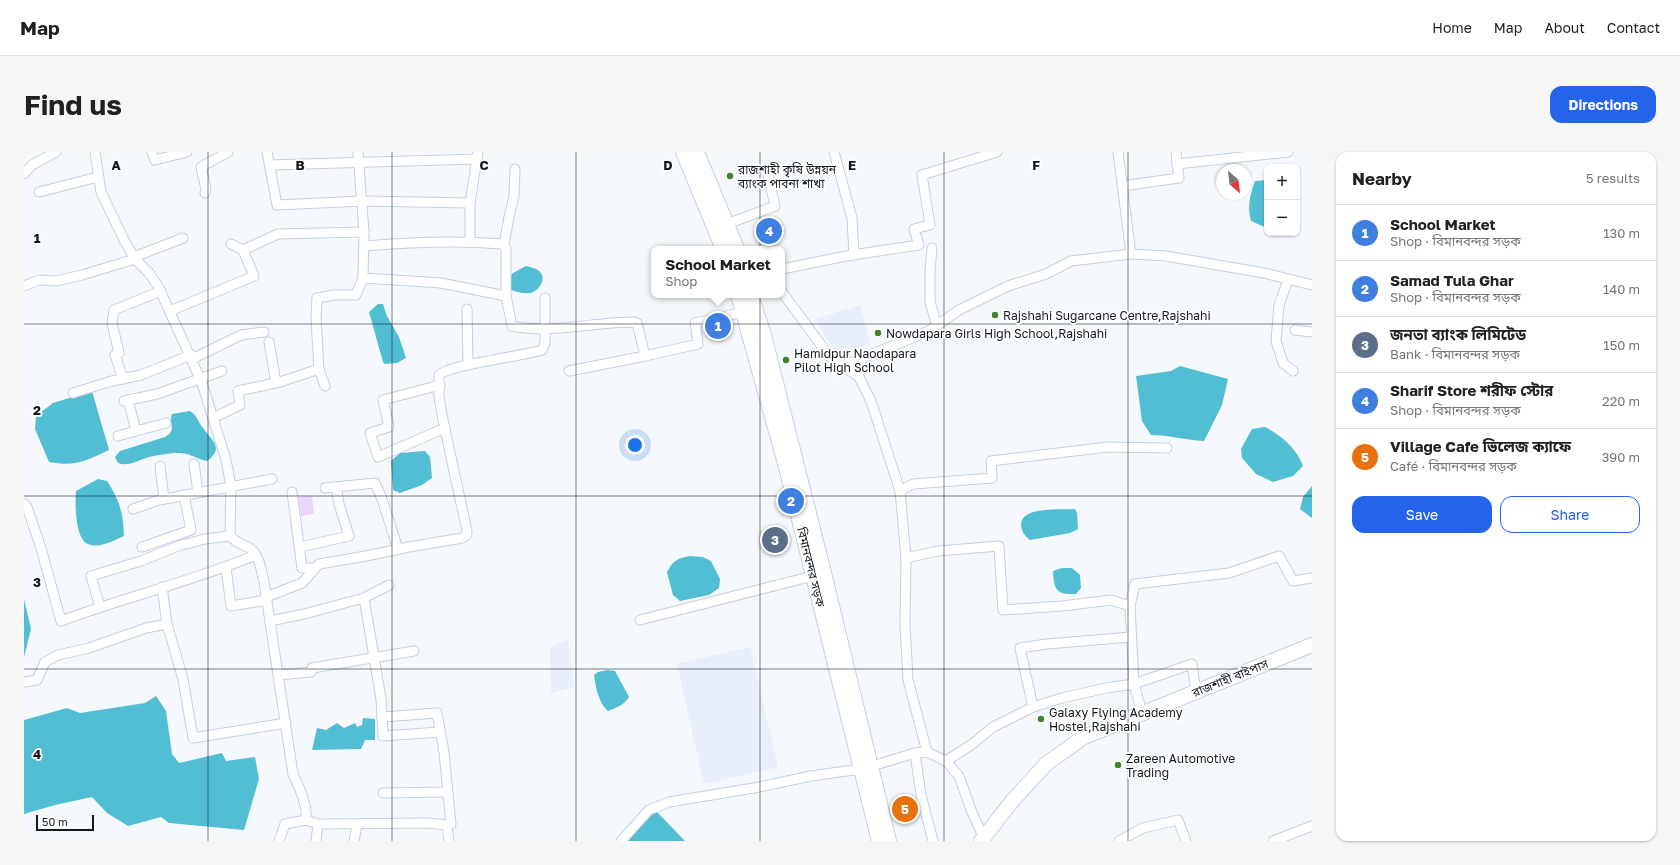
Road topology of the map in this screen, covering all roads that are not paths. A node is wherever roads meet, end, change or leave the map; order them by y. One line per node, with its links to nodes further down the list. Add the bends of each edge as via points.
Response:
1 (56, 152): 21 (street, via 32,165)
2 (95, 152): 23 (street)
3 (152, 152): 4 (street, via 155,160)
4 (187, 152)
5 (228, 152): 26 (street, via 200,167)
6 (267, 152): 19 (street)
7 (358, 152): 17 (street)
8 (683, 152): 36 (main road)
9 (697, 152): 29 (main road)
10 (834, 152): 41 (street, via 852,218)
11 (997, 152): 15 (street)
12 (1118, 152): 24 (street)
13 (1176, 152): 18 (street)
14 (1288, 152): 18 (street)
15 (981, 154): 41 (street, via 922,175 930,225 914,229 919,245)
16 (478, 156): 17 (street); 28 (street)
17 (358, 162): 19 (street); 27 (street)
18 (1177, 164): 24 (street, via 1179,178)
19 (270, 165): 27 (street, via 278,205)
20 (515, 169): 34 (street, via 514,196)
21 (24, 174)
22 (768, 175): 29 (street, via 775,206)
23 (98, 178): 25 (street); 42 (street, via 101,192)
24 (1122, 186): 40 (street)
25 (39, 192)
26 (205, 193)
27 (363, 201): 28 (street); 30 (street)
28 (470, 203): 32 (street)
29 (727, 224): 37 (main road)
30 (364, 232): 35 (street); 39 (street, via 278,234)
31 (183, 238): 42 (street)
32 (470, 241): 34 (street); 35 (street, via 406,242)
33 (231, 244): 39 (street)
34 (504, 245): 49 (street)
35 (365, 246): 44 (street)
36 (733, 246)
37 (733, 246)
38 (932, 248): 57 (street, via 930,302)
39 (243, 250): 55 (street, via 254,276)
40 (1131, 254): 45 (street, via 1166,256 1264,273); 57 (street, via 1071,261 1046,274 1008,286 959,310)
41 (854, 255): 43 (street)
42 (135, 258): 47 (street, via 82,275 56,281 39,280); 48 (street, via 150,274)
43 (785, 268)
44 (363, 278): 49 (street, via 441,283); 67 (street, via 356,295 317,298)
45 (1288, 280): 46 (street); 70 (street, via 1279,305 1276,341 1283,363)
46 (1312, 285)
47 (24, 286)
48 (161, 292): 55 (street); 72 (street, via 114,310 112,323 119,353 115,355)
49 (506, 296): 58 (street, via 512,326)
50 (785, 296): 66 (street, via 829,356)
51 (544, 298): 58 (street)
52 (739, 298): 56 (main road, বিমানবন্দর সড়ক)
53 (752, 298): 131 (main road, বিমানবন্দর সড়ক, via 766,342)
54 (467, 309): 65 (street)
55 (170, 312): 64 (street)
56 (744, 312): 63 (street, via 695,323 698,344); 104 (main road, বিমানবন্দর সড়ক)
57 (937, 326): 66 (street)
58 (544, 330): 63 (street, via 634,322 637,323); 65 (street, via 542,350)
59 (1295, 330): 61 (street)
60 (264, 332): 64 (street, via 241,335)
61 (1312, 332)
62 (269, 342): 73 (street)
63 (645, 356): 69 (street)
64 (191, 357): 71 (street); 72 (street)
65 (468, 365): 74 (street, via 440,373)
66 (843, 366): 89 (street, via 859,377 872,400)
67 (319, 369): 73 (street); 75 (street)
68 (222, 371): 71 (street)
69 (569, 371)
70 (1293, 371)
71 (200, 378): 77 (street); 80 (street, via 157,394 126,401)
72 (123, 379): 76 (street)
73 (276, 383): 77 (street, via 238,391 240,405)
74 (440, 385): 79 (street, via 439,397); 79 (street, via 382,400 388,427 370,433 378,456)
75 (325, 386)
76 (73, 393)
77 (213, 418): 86 (street)
78 (166, 423): 80 (street)
79 (446, 428): 99 (street, via 468,534 462,538)
80 (136, 431): 81 (street)
81 (118, 436)
82 (1167, 448): 89 (street, via 1108,447 990,462 992,478 913,484)
83 (194, 464): 90 (street)
84 (160, 466): 93 (street)
85 (272, 479): 86 (street)
86 (231, 486): 90 (street); 96 (street)
87 (336, 487): 88 (street); 98 (street, via 349,536); 99 (street, via 375,483)
88 (325, 488)
89 (900, 491): 101 (street)
90 (198, 492): 92 (street)
91 (292, 492): 98 (street)
92 (184, 495): 93 (street); 97 (street, via 191,530)
93 (164, 499): 95 (street)
94 (24, 504): 111 (street, via 41,548 61,621)
95 (133, 509)
96 (230, 536): 100 (street, via 236,543 250,549); 111 (street, via 178,546 141,561 91,576)
97 (142, 547)
98 (300, 547): 103 (street, via 302,568)
99 (398, 549): 103 (street, via 324,562)
100 (256, 555): 102 (street); 108 (street)
101 (906, 558): 110 (street, via 938,551 999,546 1004,610 1112,600); 129 (street, via 905,624 908,680)
102 (226, 568): 107 (street); 108 (street, via 231,606)
103 (315, 568): 108 (street, via 302,583)
104 (813, 576): 112 (street); 131 (main road, বিমানবন্দর সড়ক)
105 (1312, 578): 110 (street, via 1293,581 1279,556 1229,573 1135,584)
106 (389, 586): 109 (street)
107 (162, 587): 111 (street); 114 (street)
108 (267, 598): 113 (street)
109 (364, 598): 113 (street); 118 (street)
110 (1130, 606): 115 (street)
111 (100, 607)
112 (640, 620)
113 (270, 621): 119 (street)
114 (167, 624): 120 (street, via 58,655 45,662 37,680); 126 (street, via 183,680 192,738)
115 (1131, 637): 121 (street); 123 (street, via 1020,648)
116 (1312, 645): 122 (main road, রাজশাহী বাইপাস)
117 (414, 650): 118 (street)
118 (374, 658): 119 (street, via 312,668 312,672); 125 (street)
119 (278, 675): 126 (street)
120 (24, 682)
121 (1134, 684): 122 (street, via 1192,664); 123 (street, via 1062,698); 124 (street)
122 (1196, 692): 124 (main road, রাজশাহী বাইপাস)
123 (1033, 707): 130 (street, via 993,727)
124 (1142, 714): 139 (main road, রাজশাহী বাইপাস, via 1084,737 1046,764 1013,800)
125 (382, 718): 127 (street, via 437,714); 127 (street, via 383,736)
126 (286, 723): 134 (street, via 293,774 304,802)
127 (440, 732): 132 (street)
128 (915, 752): 129 (street); 131 (street); 147 (street, via 921,796)
129 (927, 752): 130 (street)
130 (946, 761): 139 (street, via 959,776)
131 (866, 767): 144 (street, via 669,802 649,810); 145 (main road, বিমানবন্দর সড়ক); 146 (main road, বিমানবন্দর সড়ক)
132 (447, 792): 133 (street); 137 (street, via 452,824)
133 (383, 794)
134 (306, 820): 135 (street); 140 (street, via 284,824)
135 (318, 824): 136 (street); 141 (street)
136 (357, 824): 137 (street); 142 (street)
137 (447, 825): 143 (street)
138 (1312, 826): 150 (street)
139 (983, 840)
140 (279, 841)
141 (316, 841)
142 (354, 841)
143 (448, 841)
144 (621, 841)
145 (879, 841)
146 (889, 841)
147 (933, 841)
148 (1119, 841): 149 (street, via 1143,828 1178,820)
149 (1186, 841)
150 (1273, 841)

